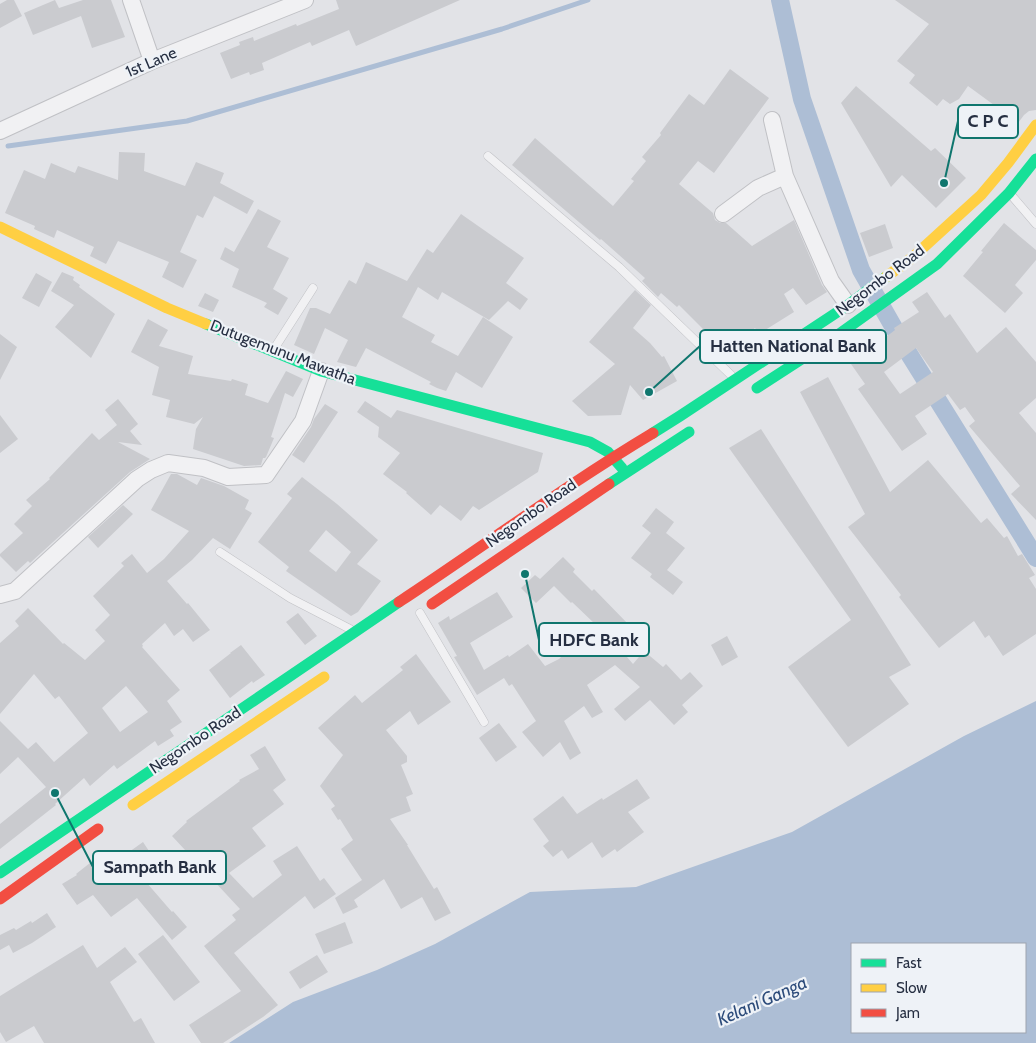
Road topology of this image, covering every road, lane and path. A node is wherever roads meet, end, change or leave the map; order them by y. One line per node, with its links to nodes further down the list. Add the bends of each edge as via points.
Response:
1 (131, 0): 3 (street)
2 (305, 0): 3 (street, 1st Lane)
3 (152, 61): 6 (street, 1st Lane)
4 (772, 120): 9 (street)
5 (1036, 125): 15 (main road, Negombo Road, via 1008,163 950,224 913,257)
6 (0, 130)
7 (488, 156): 18 (lane, via 619,267)
8 (1036, 159): 10 (main road, Negombo Road)
9 (785, 176): 11 (street, via 758,188); 15 (street, via 831,281)
10 (1009, 193): 12 (lane); 19 (main road, Negombo Road, via 937,264)
11 (723, 214)
12 (1036, 224)
13 (0, 227): 16 (main road, Dutugemunu Mawatha, via 167,308)
14 (313, 288): 16 (lane)
15 (851, 303): 18 (main road, Negombo Road)
16 (273, 351): 17 (main road, Dutugemunu Mawatha)
17 (321, 371): 21 (main road, Dutugemunu Mawatha, via 590,442); 24 (street, via 302,421 266,475 228,477 204,468 168,463 151,470 137,479 15,591)
18 (735, 380): 21 (main road, Negombo Road)
19 (747, 395)
20 (698, 426): 22 (main road, Negombo Road)
21 (614, 456): 22 (main road, Dutugemunu Mawatha); 26 (main road, Negombo Road)
22 (625, 473): 25 (main road, Negombo Road)
23 (220, 552): 26 (lane, via 290,598)
24 (0, 595)
25 (416, 615): 28 (lane)
26 (357, 632): 31 (main road, Negombo Road)
27 (331, 672): 29 (main road, Negombo Road)
28 (484, 722)
29 (120, 814)
30 (104, 824): 32 (main road)
31 (0, 873)
32 (0, 899)

